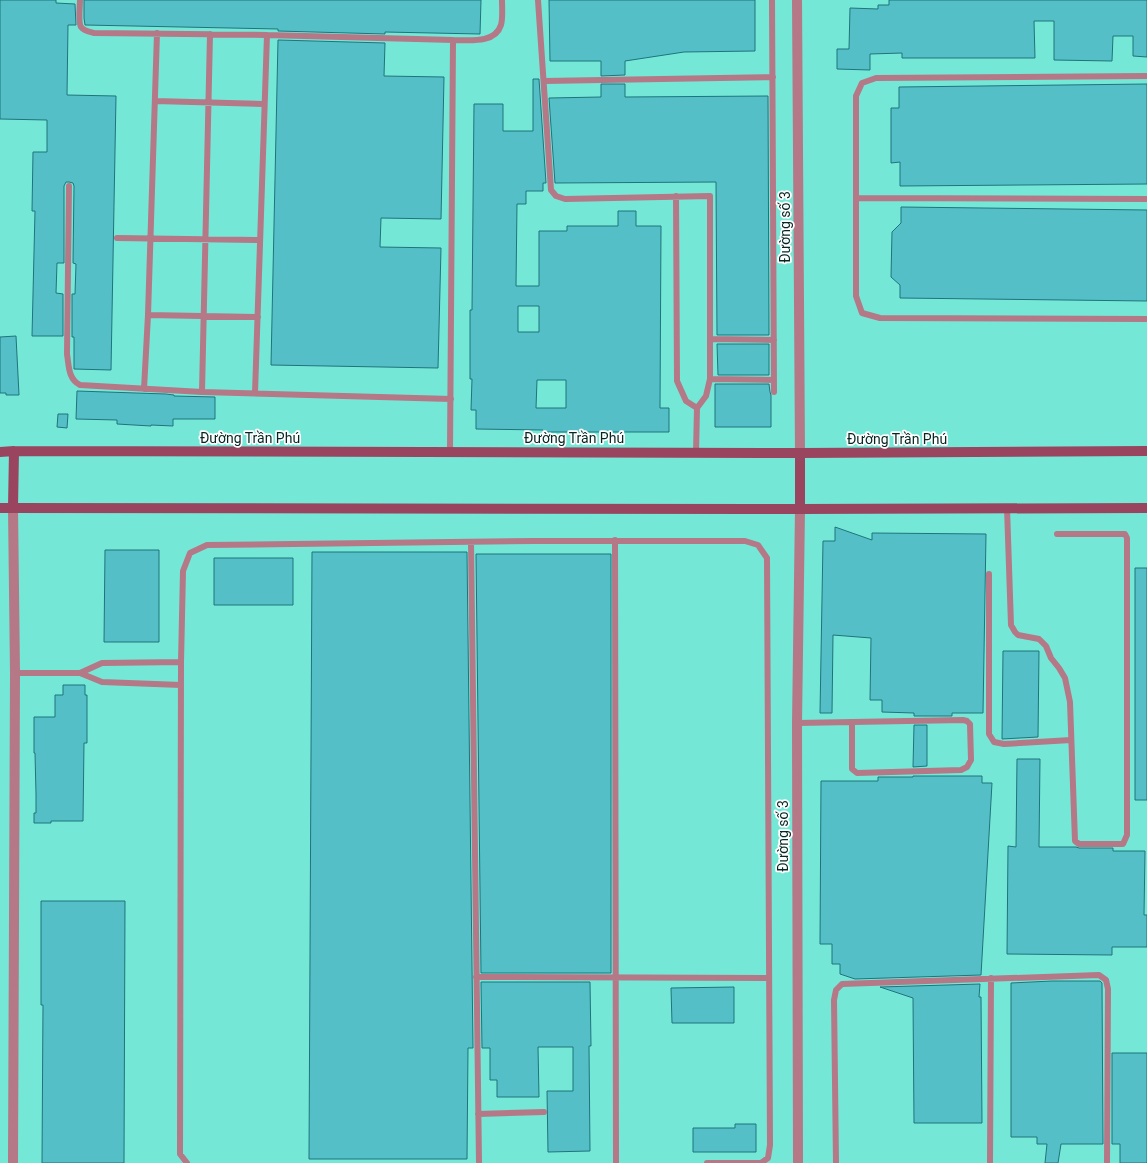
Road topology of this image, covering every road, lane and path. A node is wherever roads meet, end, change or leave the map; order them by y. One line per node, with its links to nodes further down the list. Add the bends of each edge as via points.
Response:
1 (80, 0): 6 (lane, via 80,24 86,31)
2 (502, 0): 9 (lane, via 502,24 497,33 487,39)
3 (538, 0): 12 (lane)
4 (772, 0): 11 (lane)
5 (797, 0): 43 (street, Đường số 3)
6 (157, 34): 7 (lane); 13 (lane)
7 (210, 34): 8 (lane); 14 (lane)
8 (267, 35): 9 (lane); 15 (lane)
9 (453, 40): 36 (lane)
10 (1147, 76): 18 (lane, via 876,78 862,83 856,96)
11 (773, 77): 12 (lane); 29 (lane)
12 (544, 81): 17 (lane, via 550,190 556,196 565,199)
13 (155, 101): 14 (lane); 21 (lane)
14 (208, 102): 15 (lane); 22 (lane)
15 (264, 104): 23 (lane)
16 (69, 186): 32 (lane, via 67,354 70,375 80,385)
17 (676, 196): 28 (lane, via 710,196); 37 (lane, via 677,381 686,400)
18 (856, 198): 19 (lane); 27 (lane, via 856,296 862,313 880,318)
19 (1147, 198)
20 (118, 238): 21 (lane)
21 (151, 238): 22 (lane); 24 (lane)
22 (206, 239): 23 (lane); 25 (lane)
23 (260, 240): 26 (lane)
24 (148, 315): 25 (lane); 32 (lane)
25 (204, 315): 26 (lane); 33 (lane)
26 (258, 317): 35 (lane)
27 (1147, 319)
28 (710, 340): 29 (lane); 30 (lane)
29 (774, 340): 31 (lane)
30 (710, 379): 31 (lane); 37 (lane, via 706,396)
31 (774, 380): 34 (lane)
32 (144, 389): 33 (lane)
33 (202, 392): 35 (lane)
34 (774, 392)
35 (255, 394): 36 (lane)
36 (451, 399): 41 (lane)
37 (697, 408): 42 (lane)
38 (14, 451): 40 (main road, Đường Trần Phú); 41 (main road, Đường Trần Phú); 44 (main road)
39 (1147, 451): 43 (main road, Đường Trần Phú)
40 (0, 452)
41 (450, 452): 42 (main road, Đường Trần Phú)
42 (696, 453): 43 (main road, Đường Trần Phú)
43 (800, 453): 48 (main road)
44 (13, 507): 45 (main road); 48 (main road); 54 (street)
45 (0, 508)
46 (1007, 508): 47 (main road); 48 (main road); 59 (lane, via 1011,625 1018,636 1043,642 1065,678 1070,702)
47 (1147, 508)
48 (800, 509): 58 (street, Đường số 3)
49 (1057, 534): 59 (lane, via 1115,533 1125,534 1127,538 1127,835 1123,844 1079,844 1075,841)
50 (615, 540): 51 (lane); 61 (lane); 62 (lane, via 745,541 758,545 767,558)
51 (470, 542): 53 (lane, via 207,545 190,553 183,571); 60 (lane)
52 (989, 574): 59 (lane, via 989,734 994,742 1004,744)
53 (181, 662): 55 (lane, via 102,663); 56 (lane)
54 (15, 673): 55 (lane); 66 (street)
55 (80, 673): 56 (lane, via 102,682)
56 (181, 685): 67 (lane, via 180,1154)
57 (852, 722): 57 (lane, via 967,721 970,724 971,760 968,767 961,770 857,773 852,769); 58 (lane)
58 (797, 723): 71 (street, Đường số 3)
59 (1071, 740)
60 (476, 977): 61 (lane); 65 (lane)
61 (616, 978): 62 (lane); 69 (lane)
62 (769, 978): 70 (lane, via 768,1158 761,1163)
63 (991, 978): 72 (lane, via 842,984 836,990); 73 (lane); 74 (lane, via 1099,975 1106,980)
64 (544, 1112): 65 (lane)
65 (478, 1114): 68 (lane)
66 (13, 1163)
67 (187, 1163)
68 (479, 1163)
69 (616, 1163)
70 (707, 1163)
71 (798, 1163)
72 (836, 1163)
73 (990, 1163)
74 (1107, 1163)

